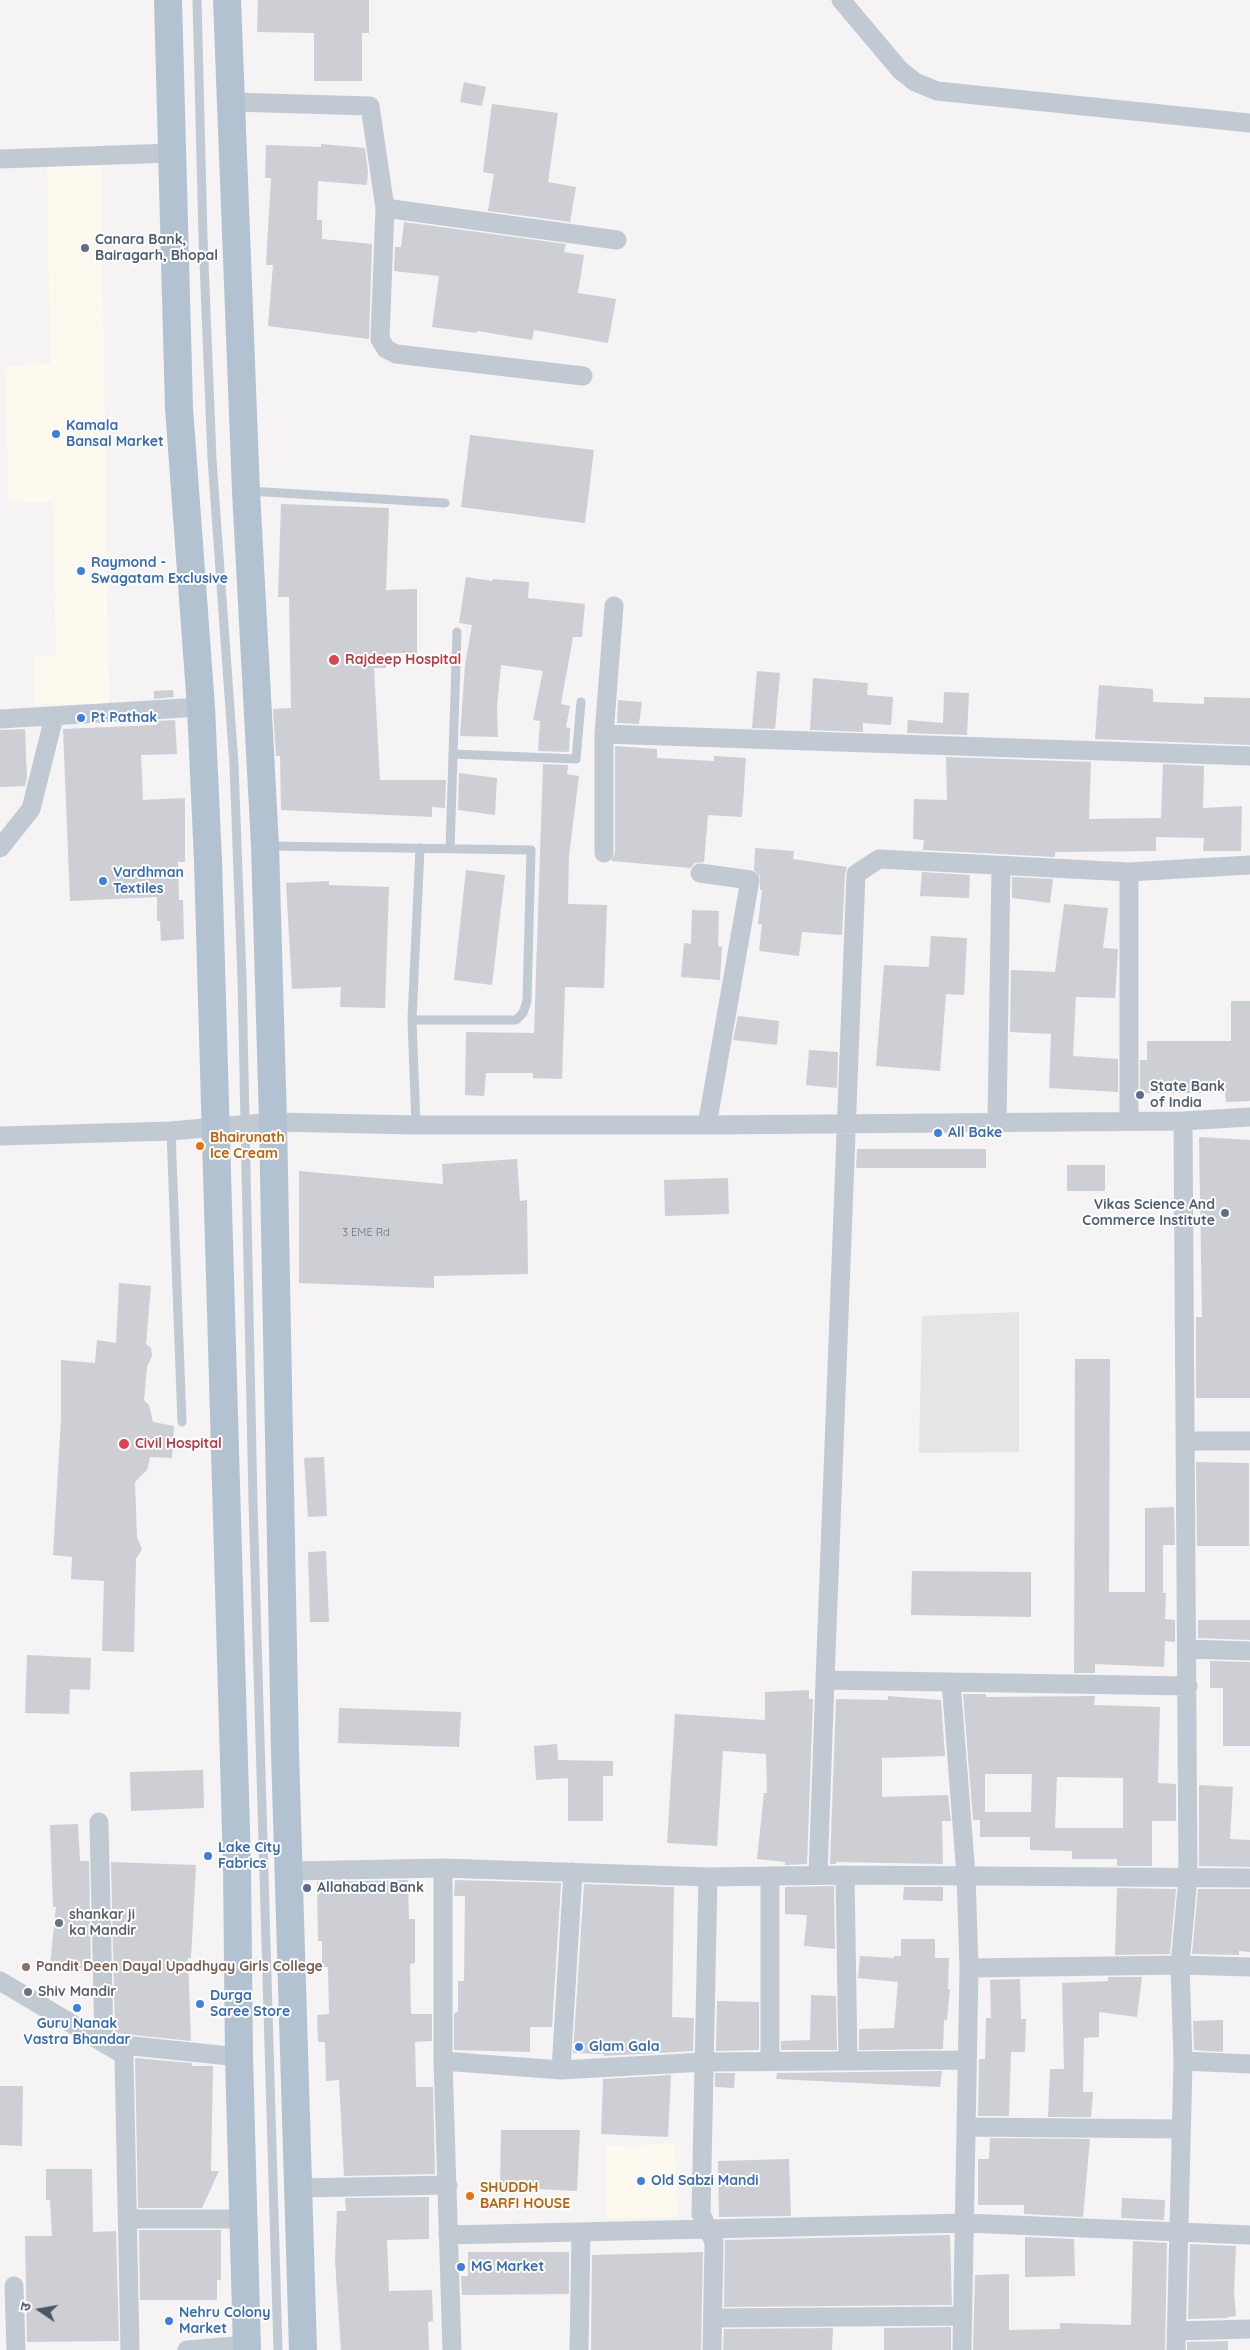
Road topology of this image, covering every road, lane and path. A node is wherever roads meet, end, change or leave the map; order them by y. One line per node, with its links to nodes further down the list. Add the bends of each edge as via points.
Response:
1 (168, 0): 7 (main road)
2 (197, 0): 41 (lane, via 204,266 217,550 234,764)
3 (227, 0): 5 (main road)
4 (841, 0): 6 (street, via 900,70 915,82 937,91)
5 (232, 102): 9 (street, via 370,106); 12 (main road)
6 (1250, 123)
7 (172, 153): 8 (street); 17 (main road, via 179,408)
8 (0, 159)
9 (385, 208): 10 (street); 11 (street, via 380,339 386,349 396,354)
10 (617, 240)
11 (583, 376)
12 (246, 491): 13 (lane); 23 (main road)
13 (445, 503)
14 (614, 606): 20 (street)
15 (457, 632): 21 (lane)
16 (581, 702): 21 (lane, via 576,759)
17 (201, 707): 18 (street); 42 (main road)
18 (54, 718): 19 (street); 24 (street, via 31,810)
19 (0, 719)
20 (604, 734): 22 (street); 27 (street)
21 (453, 754): 26 (lane)
22 (1250, 756)
23 (265, 846): 25 (lane); 36 (main road)
24 (0, 848)
25 (420, 848): 26 (lane); 32 (lane)
26 (450, 849): 32 (lane, via 531,850 527,1001 523,1013 516,1020)
27 (604, 853)
28 (1250, 865): 30 (street)
29 (1001, 866): 30 (street); 37 (street); 38 (street, via 879,859 856,874)
30 (1129, 872): 34 (street)
31 (700, 873): 40 (street, via 750,880)
32 (412, 1020): 39 (lane)
33 (1250, 1118): 35 (street)
34 (1128, 1120): 35 (street); 37 (street)
35 (1183, 1121): 46 (street)
36 (273, 1122): 39 (street); 41 (street); 55 (main road)
37 (997, 1122): 38 (street)
38 (845, 1123): 40 (street); 50 (street)
39 (416, 1125): 40 (street)
40 (708, 1125)
41 (246, 1126): 42 (street); 99 (lane, via 253,1502)
42 (214, 1127): 43 (street); 69 (main road)
43 (171, 1131): 44 (street); 45 (lane)
44 (0, 1136)
45 (182, 1422)
46 (1186, 1441): 47 (street); 48 (street)
47 (1250, 1441)
48 (1187, 1649): 49 (street); 52 (street)
49 (1250, 1651)
50 (824, 1680): 51 (street); 57 (street)
51 (951, 1682): 52 (street); 60 (street)
52 (1188, 1686): 62 (street)
53 (99, 1822): 68 (street)
54 (443, 1868): 55 (street); 56 (street); 71 (street)
55 (290, 1871): 81 (main road)
56 (573, 1872): 61 (street); 77 (street)
57 (818, 1875): 58 (street); 59 (street)
58 (845, 1875): 60 (street); 73 (street)
59 (770, 1876): 61 (street); 72 (street)
60 (966, 1876): 62 (street); 65 (street)
61 (708, 1877): 75 (street)
62 (1188, 1878): 63 (street); 64 (street)
63 (1250, 1878)
64 (1180, 1965): 65 (street); 66 (street); 74 (street)
65 (969, 1968): 70 (street)
66 (1250, 1968)
67 (0, 1981): 68 (street)
68 (104, 2043): 69 (street); 82 (street, via 124,2055)
69 (239, 2057): 83 (main road)
70 (967, 2060): 73 (street); 78 (street)
71 (443, 2061): 77 (street); 80 (street)
72 (770, 2061): 73 (street); 75 (street)
73 (848, 2061)
74 (1183, 2061): 76 (street); 79 (street)
75 (704, 2062): 77 (street); 85 (street, via 701,2214)
76 (1250, 2064)
77 (561, 2070)
78 (968, 2128): 79 (street); 84 (street)
79 (1180, 2129): 87 (street)
80 (448, 2185): 81 (street); 88 (street)
81 (299, 2188): 100 (main road)
82 (128, 2219): 83 (street); 97 (street)
83 (244, 2219): 95 (main road)
84 (966, 2223): 85 (street); 87 (street); 91 (street)
85 (709, 2230): 86 (street); 92 (street, via 714,2242)
86 (581, 2233): 88 (street); 102 (street)
87 (1178, 2233): 89 (street); 94 (street)
88 (448, 2235): 101 (street)
89 (1250, 2235)
90 (14, 2286): 96 (street)
91 (963, 2316): 92 (street); 104 (street)
92 (712, 2318): 103 (street)
93 (1250, 2329): 94 (street)
94 (1176, 2331): 105 (street)
95 (247, 2347): 98 (street)
96 (16, 2350)
97 (130, 2350)
98 (187, 2350)
99 (278, 2350)
100 (303, 2350)
101 (452, 2350)
102 (579, 2350)
103 (712, 2350)
104 (962, 2350)
105 (1176, 2350)

